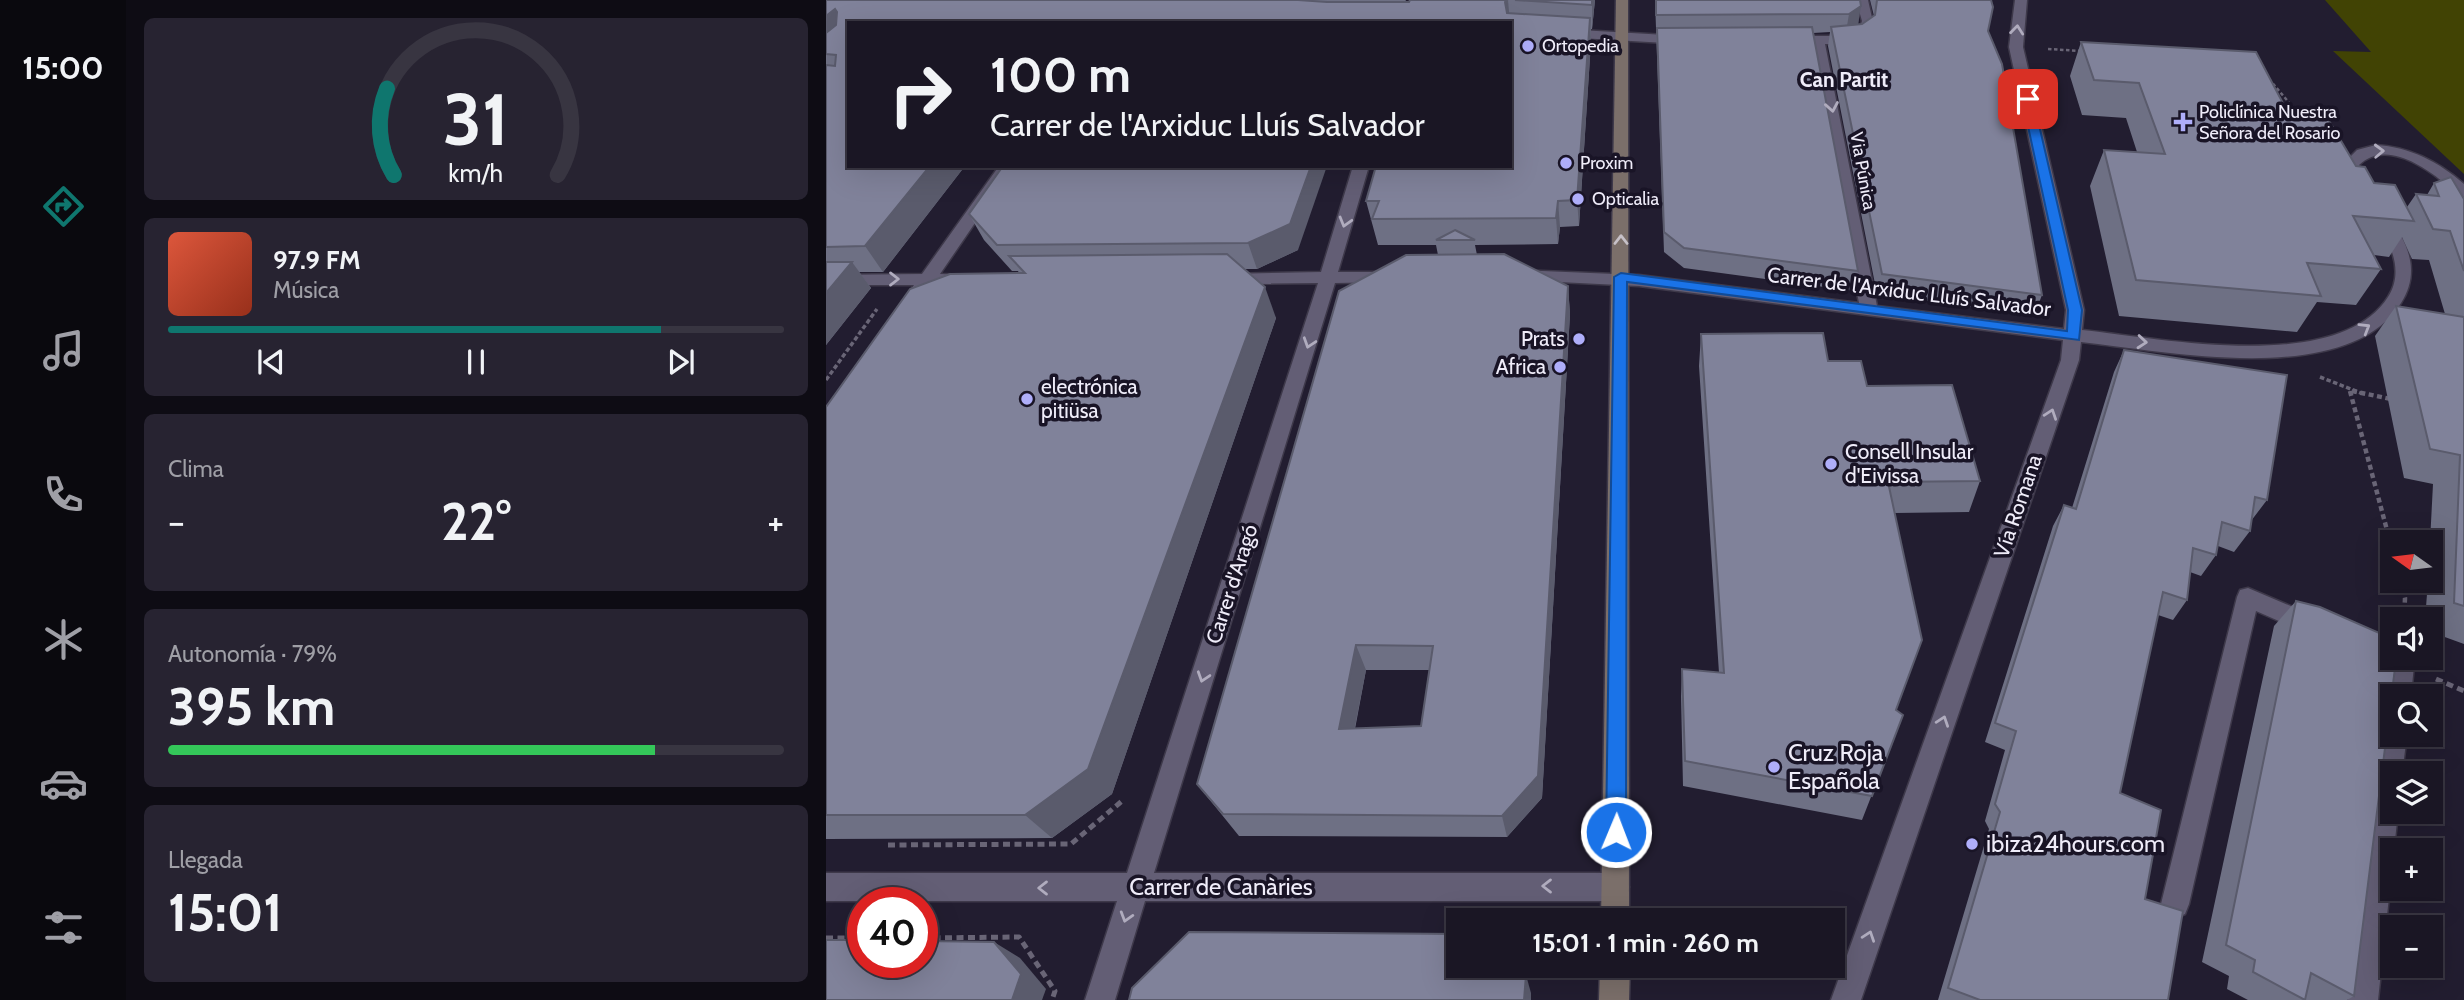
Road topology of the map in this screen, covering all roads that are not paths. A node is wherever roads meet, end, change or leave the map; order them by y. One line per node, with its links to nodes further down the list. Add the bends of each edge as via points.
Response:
1 (1622, 0): 5 (street)
2 (1862, 0): 8 (street, via 1869,23 1862,36)
3 (2021, 0): 22 (street, Vía Romana, one-way to 3, via 2075,310 2016,47)
4 (1512, 30): 5 (street)
5 (1622, 37): 6 (street); 14 (street, one-way to 5)
6 (1702, 40)
7 (1779, 40): 8 (street)
8 (1818, 40): 21 (street, Via Púnica, one-way to 21)
9 (1006, 168): 16 (street)
10 (1360, 168): 15 (street, Carrer d'Aragó, one-way to 15)
11 (2464, 192): 22 (street, Carrer de l'Arxiduc Lluís Salvador, one-way to 11, via 2281,352 2363,331 2384,315 2400,294 2403,270 2399,244 2354,177 2351,164 2369,150 2406,153 2426,162)
12 (1504, 275): 14 (street, Carrer de l'Arxiduc Lluís Salvador)
13 (1410, 276): 15 (street)
14 (1621, 277): 21 (street, Carrer de l'Arxiduc Lluís Salvador); 26 (street)
15 (1329, 278): 18 (street); 27 (street, Carrer d'Aragó, one-way to 27)
16 (928, 279): 17 (street); 19 (street, one-way to 16); 20 (street)
17 (973, 279)
18 (1203, 279)
19 (826, 280)
20 (908, 307)
21 (1868, 310): 22 (street, Carrer de l'Arxiduc Lluís Salvador)
22 (2074, 336): 33 (street, Vía Romana, one-way to 22, via 2070,360)
23 (2400, 684): 28 (street, via 2402,664 2248,597)
24 (2393, 747): 34 (street)
25 (826, 887): 27 (street, Carrer de Canàries, one-way to 25)
26 (1615, 887): 27 (street, Carrer de Canàries, one-way to 27); 29 (street)
27 (1135, 888): 31 (street, Carrer d'Aragó, one-way to 31)
28 (2175, 904)
29 (1615, 908)
30 (1615, 978): 32 (street)
31 (1100, 1000)
32 (1614, 1000)
33 (1846, 1000)
34 (2363, 1000)

